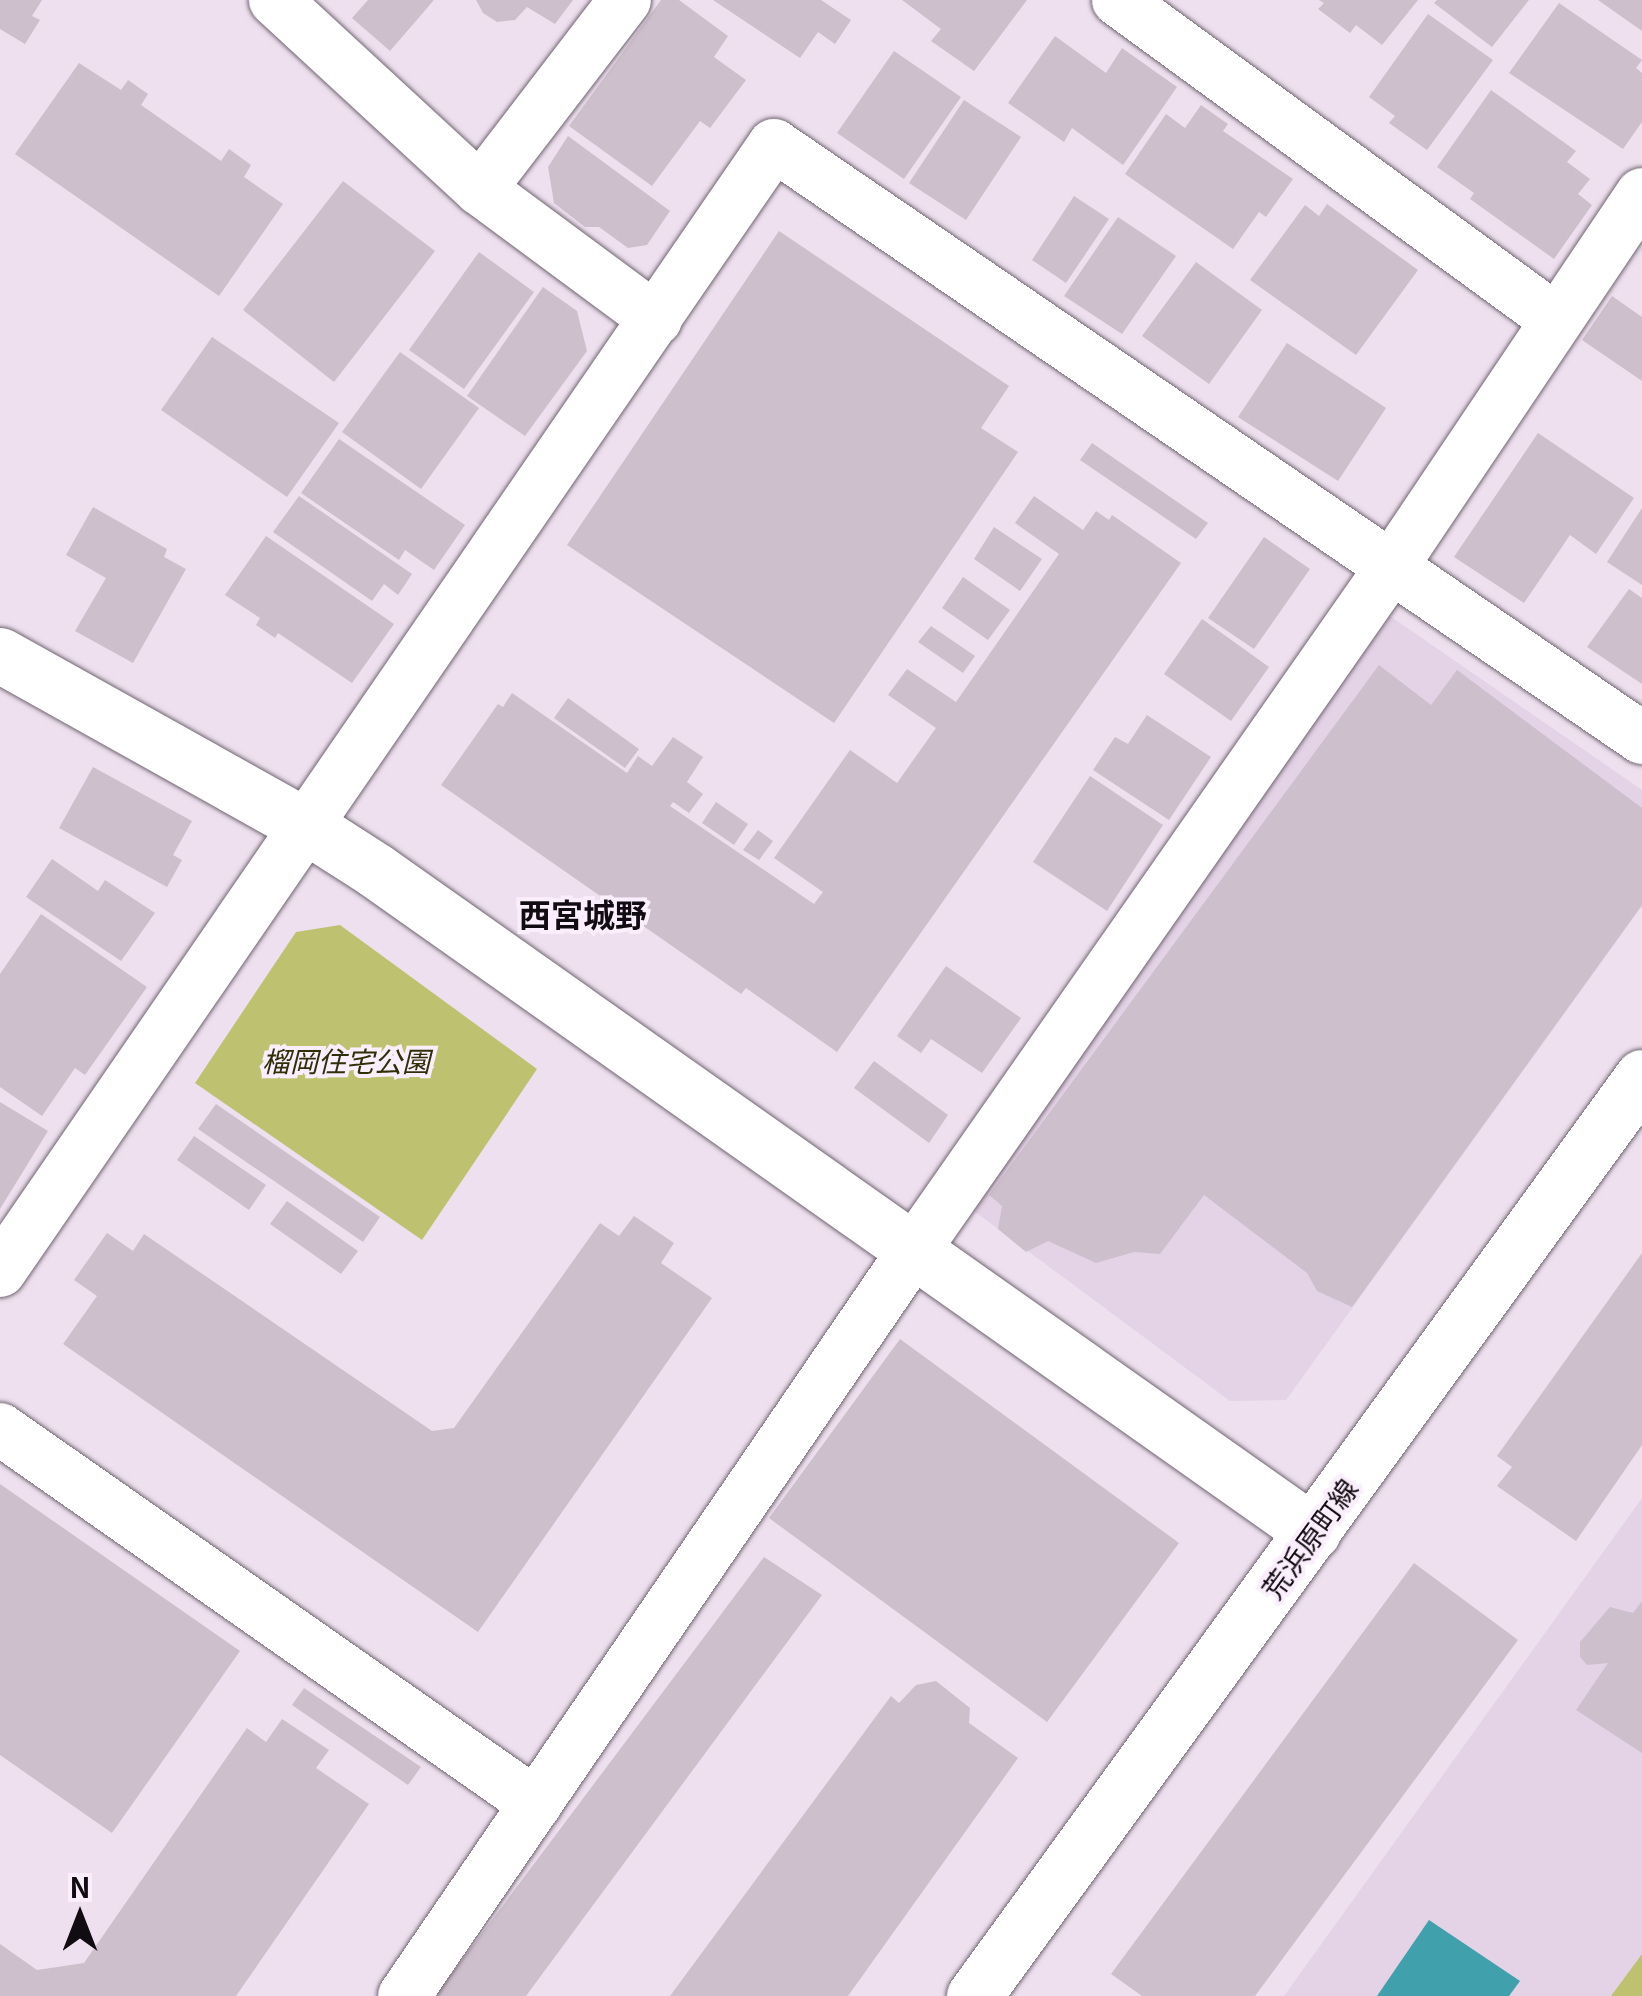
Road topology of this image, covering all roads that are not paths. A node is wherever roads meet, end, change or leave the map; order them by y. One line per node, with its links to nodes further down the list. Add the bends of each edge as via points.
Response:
1 (275, 0): 4 (street)
2 (625, 0): 4 (street)
3 (1118, 0): 7 (street)
4 (480, 189): 6 (street)
5 (1642, 194): 7 (street)
6 (656, 319): 8 (street, via 774,145); 11 (street)
7 (1555, 319): 8 (street)
8 (1392, 566): 10 (street); 13 (street)
9 (0, 655): 11 (street)
10 (1642, 738)
11 (308, 826): 13 (street); 14 (street)
12 (1642, 1077): 16 (street, 荒浜原町線)
13 (914, 1250): 16 (street); 17 (street)
14 (0, 1271)
15 (0, 1430): 17 (street)
16 (1313, 1532): 19 (street, 荒浜原町線)
17 (536, 1804): 18 (street)
18 (404, 1996)
19 (974, 1996)

